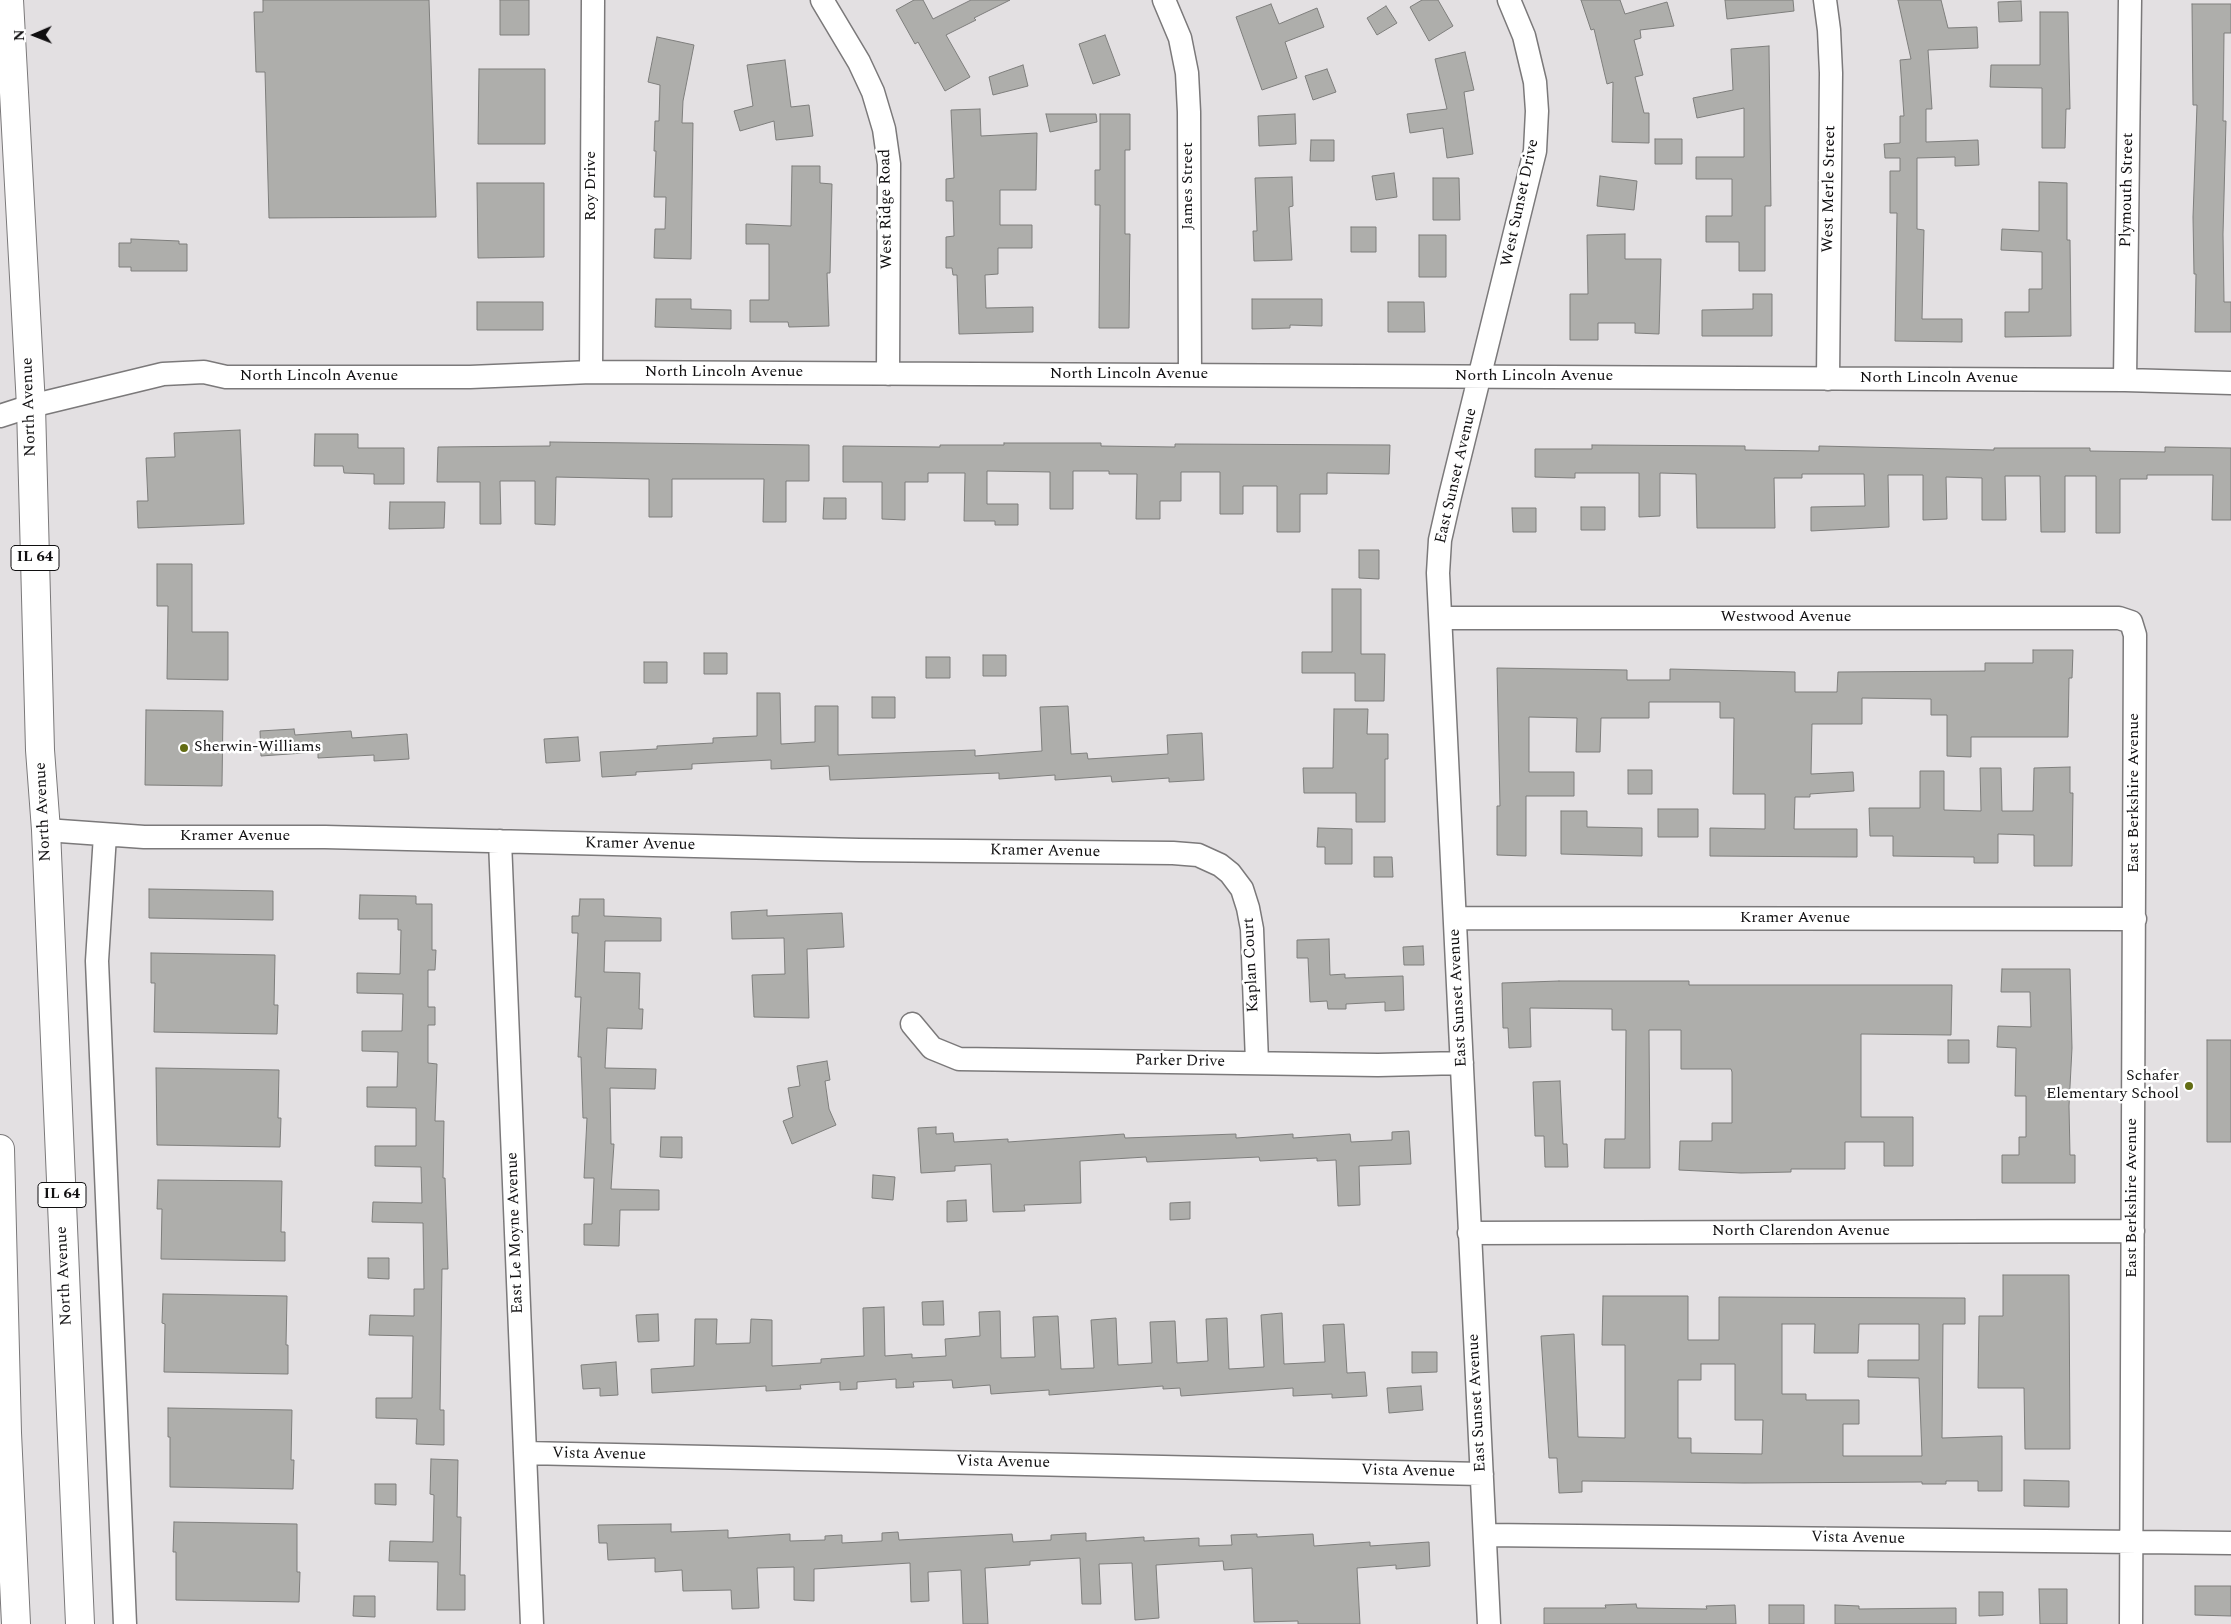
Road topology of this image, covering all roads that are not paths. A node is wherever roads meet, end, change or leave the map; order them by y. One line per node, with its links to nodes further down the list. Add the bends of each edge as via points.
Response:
1 (9, 0): 15 (main road, North Avenue / IL 64)
2 (593, 0): 8 (street, Roy Drive)
3 (822, 0): 9 (street, West Ridge Road, via 866,77 884,129 889,164)
4 (1164, 0): 10 (street, James Street, via 1180,38 1187,73)
5 (1509, 0): 11 (street, West Sunset Drive, via 1524,36 1535,82 1534,151)
6 (1825, 0): 12 (street, West Merle Street, via 1831,74)
7 (2130, 0): 13 (street, Plymouth Street)
8 (591, 372): 9 (street, North Lincoln Avenue); 15 (street, North Lincoln Avenue, via 470,377 163,374)
9 (888, 374): 10 (street, North Lincoln Avenue)
10 (1190, 375): 11 (street, North Lincoln Avenue)
11 (1480, 377): 12 (street, North Lincoln Avenue); 17 (street, East Sunset Avenue, via 1440,540)
12 (1828, 378): 13 (street, North Lincoln Avenue)
13 (2125, 380): 14 (street, North Lincoln Avenue)
14 (2231, 383)
15 (31, 406): 16 (street, North Lincoln Avenue); 19 (main road, North Avenue / IL 64, via 40,750)
16 (0, 416)
17 (1441, 618): 18 (street, Westwood Avenue, via 2119,618); 23 (street, East Sunset Avenue)
18 (2131, 622): 24 (street, East Berkshire Avenue, via 2135,635)
19 (46, 830): 20 (street, Kramer Avenue); 38 (main road, North Avenue / IL 64)
20 (105, 835): 21 (street, Kramer Avenue); 39 (street, via 96,961)
21 (500, 841): 22 (street, Kramer Avenue, via 859,850 1185,853 1209,859); 32 (street, East Le Moyne Avenue)
22 (1230, 873): 26 (street, Kaplan Court, via 1242,889 1250,915)
23 (1455, 918): 24 (street, Kramer Avenue); 27 (street, East Sunset Avenue)
24 (2134, 919): 29 (street, East Berkshire Avenue)
25 (912, 1024): 26 (street, Parker Drive, via 932,1048 959,1059)
26 (1257, 1062): 27 (street, Parker Drive, via 1378,1066)
27 (1462, 1063): 30 (street, East Sunset Avenue)
28 (0, 1149): 31 (main road)
29 (2133, 1231): 30 (street, North Clarendon Avenue); 35 (street, East Berkshire Avenue)
30 (1469, 1233): 33 (street, East Sunset Avenue)
31 (4, 1433): 37 (main road)
32 (525, 1453): 33 (street, Vista Avenue); 40 (street, East Le Moyne Avenue)
33 (1482, 1474): 34 (street, East Sunset Avenue)
34 (1484, 1535): 35 (street, Vista Avenue); 41 (street, East Sunset Avenue)
35 (2132, 1543): 36 (street, Vista Avenue); 42 (street, East Berkshire Avenue)
36 (2231, 1543)
37 (16, 1624)
38 (80, 1624)
39 (125, 1624)
40 (532, 1624)
41 (1489, 1624)
42 (2131, 1624)

